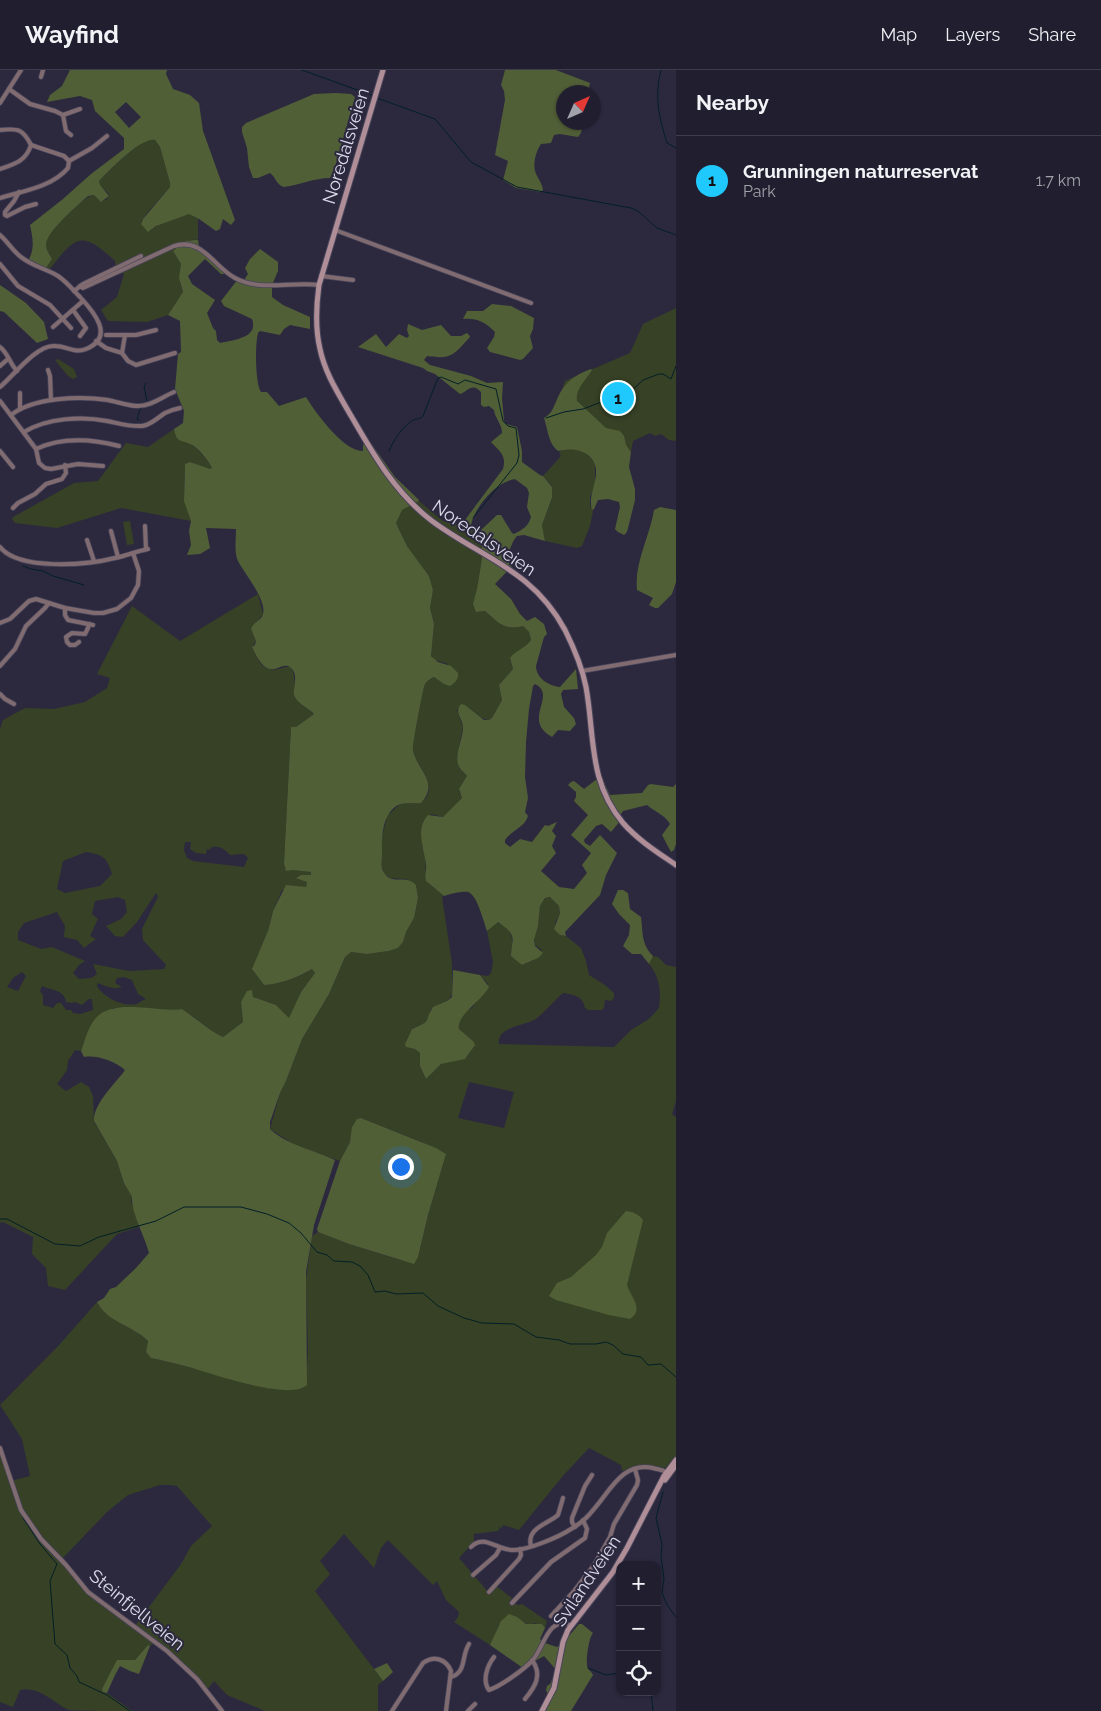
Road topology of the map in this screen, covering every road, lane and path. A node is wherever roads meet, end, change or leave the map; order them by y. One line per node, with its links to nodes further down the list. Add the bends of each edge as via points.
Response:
1 (21, 70): 5 (street)
2 (44, 70): 4 (street)
3 (383, 70): 18 (main road, Noredalsveien)
4 (41, 77)
5 (9, 89): 6 (street); 8 (street, via 30,104)
6 (0, 103)
7 (80, 109): 8 (street)
8 (63, 115): 10 (street, via 66,131)
9 (0, 130): 12 (street, via 20,130)
10 (71, 135)
11 (107, 136): 13 (street)
12 (31, 145): 13 (street); 14 (street, via 24,159)
13 (70, 161): 15 (street, via 66,171 54,179)
14 (0, 169)
15 (19, 192): 16 (street); 17 (street, via 4,215)
16 (0, 198)
17 (36, 204)
18 (335, 230): 22 (main road, Noredalsveien); 28 (street, Noredalsveien)
19 (0, 235): 26 (street, via 22,258 56,275)
20 (141, 256): 25 (street)
21 (0, 264): 30 (street, via 18,286 50,305)
22 (322, 276): 23 (street); 24 (main road, Noredalsveien)
23 (353, 280)
24 (319, 285): 25 (street, via 244,282 230,275 202,249 184,244 83,288); 78 (main road, Noredalsveien, via 316,325 324,364 382,468 402,494 427,517 509,568 533,588 563,626)
25 (80, 286): 26 (street)
26 (74, 291): 27 (street)
27 (84, 301): 29 (street); 37 (street, via 100,324)
28 (531, 303)
29 (73, 310): 30 (street); 36 (street, via 86,328)
30 (62, 318): 31 (street); 32 (street)
31 (53, 327)
32 (71, 328)
33 (156, 330): 35 (street, via 141,335)
34 (106, 335): 35 (street)
35 (125, 335): 39 (street)
36 (80, 336)
37 (96, 341): 39 (street); 44 (street, via 82,351 47,347)
38 (0, 346): 41 (street)
39 (122, 353): 40 (street, via 128,362 136,365)
40 (175, 353)
41 (8, 359): 42 (street); 44 (street)
42 (0, 366)
43 (48, 370): 48 (street)
44 (17, 372): 45 (street)
45 (0, 388)
46 (174, 392): 48 (street, via 152,403 137,406 87,398)
47 (20, 393): 52 (street)
48 (51, 400): 52 (street)
49 (0, 401): 54 (street)
50 (164, 405): 53 (street)
51 (180, 408): 53 (street)
52 (20, 409): 54 (street)
53 (167, 412): 55 (street, via 152,423 141,426 74,419)
54 (10, 415): 55 (street)
55 (24, 432): 58 (street)
56 (112, 444): 57 (street); 58 (street, via 79,440); 59 (street)
57 (119, 446)
58 (36, 449): 61 (street, via 39,463 45,468)
59 (110, 450)
60 (0, 451): 62 (street)
61 (66, 465): 63 (street, via 101,466); 64 (street, via 62,479 46,484)
62 (13, 467)
63 (98, 471)
64 (13, 508)
65 (145, 526): 69 (street, via 147,549)
66 (111, 531): 70 (street)
67 (87, 540): 71 (street)
68 (0, 547): 71 (street, via 15,558 52,564)
69 (133, 553): 70 (street); 73 (street, via 139,582 122,606 99,614)
70 (118, 557): 71 (street)
71 (94, 561)
72 (49, 603): 73 (street); 74 (street, via 29,601 13,617); 77 (street, via 26,626 12,653)
73 (65, 608): 75 (street, via 68,620 91,624 85,634 72,633 66,637 70,645 76,646)
74 (0, 623)
75 (79, 642)
76 (676, 655): 78 (street)
77 (0, 666)
78 (582, 671): 81 (main road, Noredalsveien, via 594,763 604,792 630,831)
79 (0, 694): 80 (street)
80 (14, 704)
81 (676, 865)
82 (0, 1448): 106 (street, Steinfjellveien, via 21,1510 41,1538 86,1590 167,1651 197,1679)
83 (676, 1460): 86 (main road, Svilandveien)
84 (676, 1464): 86 (main road, Svilandveien)
85 (635, 1469): 86 (street, via 645,1467 662,1470); 89 (street, via 616,1480); 98 (street, via 637,1485 603,1549 583,1580)
86 (666, 1474): 99 (main road, Svilandveien, via 609,1577)
87 (592, 1475): 90 (street, via 572,1518)
88 (563, 1498): 91 (street, via 558,1515 533,1533 529,1539)
89 (583, 1520): 90 (street); 97 (street, via 587,1529 585,1538 550,1562)
90 (575, 1527): 91 (street)
91 (530, 1546): 94 (street)
92 (471, 1547): 93 (street, via 481,1541)
93 (500, 1548): 94 (street); 95 (street)
94 (520, 1549): 96 (street, via 519,1560)
95 (473, 1575)
96 (489, 1592)
97 (512, 1603)
98 (552, 1616)
99 (569, 1628): 102 (street, via 561,1624 550,1629); 110 (main road, Svilandveien, via 554,1688)
100 (469, 1644): 103 (street, via 461,1671)
101 (494, 1657): 102 (street, via 486,1674 489,1690)
102 (532, 1660): 104 (street, via 537,1679)
103 (451, 1677): 107 (street, via 444,1661 437,1658 427,1660); 108 (street)
104 (525, 1699)
105 (475, 1704): 109 (street)
106 (222, 1711)
107 (392, 1711)
108 (446, 1711)
109 (468, 1711)
110 (542, 1711)

